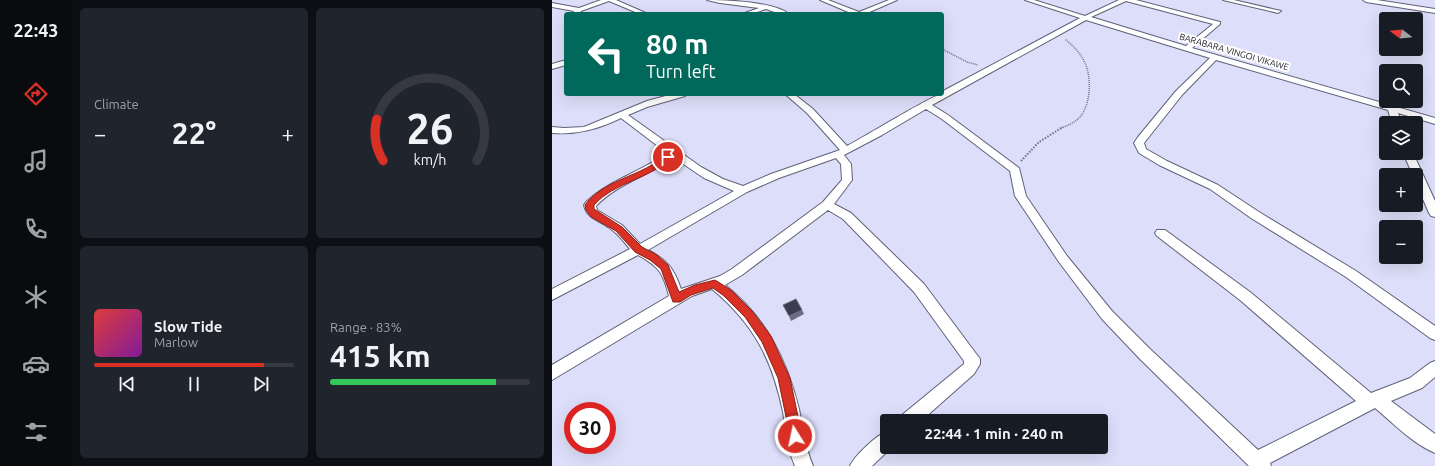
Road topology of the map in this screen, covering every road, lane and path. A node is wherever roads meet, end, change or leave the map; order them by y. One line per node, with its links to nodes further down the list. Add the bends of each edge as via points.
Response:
1 (607, 0): 16 (street)
2 (611, 0): 17 (street)
3 (710, 0): 13 (street)
4 (823, 0): 11 (street)
5 (840, 0): 11 (street)
6 (894, 0): 21 (street)
7 (1028, 0): 22 (street, BARABARA VINGOI VIKAWE)
8 (1123, 0): 22 (street); 24 (street, via 1218,23)
9 (1226, 0): 14 (street)
10 (1366, 0): 15 (street)
11 (832, 3): 20 (street)
12 (552, 5): 16 (street)
13 (768, 7): 18 (street); 19 (street)
14 (1278, 11)
15 (1435, 11)
16 (577, 12)
17 (639, 12)
18 (752, 12)
19 (781, 12)
20 (854, 12)
21 (864, 12)
22 (1085, 18): 23 (street); 24 (street, BARABARA VINGOI VIKAWE)
23 (1059, 33): 29 (street); 43 (path, via 1085,62 1089,84 1086,103 1078,120 1050,134 1034,146)
24 (1187, 49): 26 (street, BARABARA VINGOI VIKAWE)
25 (944, 50): 29 (path, via 967,62)
26 (1215, 57): 35 (street, BARABARA VINGOI VIKAWE); 52 (street, via 1179,93 1141,139 1139,143 1142,151 1214,187 1351,274)
27 (564, 63): 28 (street)
28 (552, 67)
29 (993, 68): 30 (street)
30 (944, 95)
31 (675, 96): 36 (street)
32 (791, 96): 41 (street, via 810,111)
33 (942, 96): 34 (street)
34 (925, 105): 41 (street); 43 (street)
35 (1392, 109): 37 (street); 38 (street, BARABARA VINGOI VIKAWE)
36 (622, 114): 39 (street, via 600,126 583,131); 40 (street)
37 (1394, 116)
38 (1435, 121)
39 (552, 130)
40 (673, 153): 44 (street, via 698,170); 48 (street, via 652,168 613,187 590,205 594,215 619,229)
41 (842, 153): 44 (street); 45 (street, via 847,180)
42 (1411, 160): 46 (street)
43 (1015, 170): 59 (street, via 1021,196 1063,259 1107,315)
44 (743, 190): 48 (street)
45 (827, 205): 49 (street, via 756,260); 56 (street, via 847,216 919,288 972,359 969,369)
46 (1435, 213)
47 (1161, 233): 55 (street, via 1245,296 1332,372)
48 (638, 249): 50 (street); 51 (street, via 654,257 665,267)
49 (715, 284): 51 (street, via 687,292); 60 (street, via 749,314 767,340 784,378 797,448)
50 (552, 295)
51 (677, 299): 54 (street)
52 (1435, 334)
53 (1435, 368): 55 (street, via 1416,383)
54 (552, 372)
55 (1373, 400): 57 (street); 59 (street)
56 (916, 414)
57 (1435, 444)
58 (880, 446): 61 (street)
59 (1259, 463)
60 (804, 466)
61 (859, 466)

